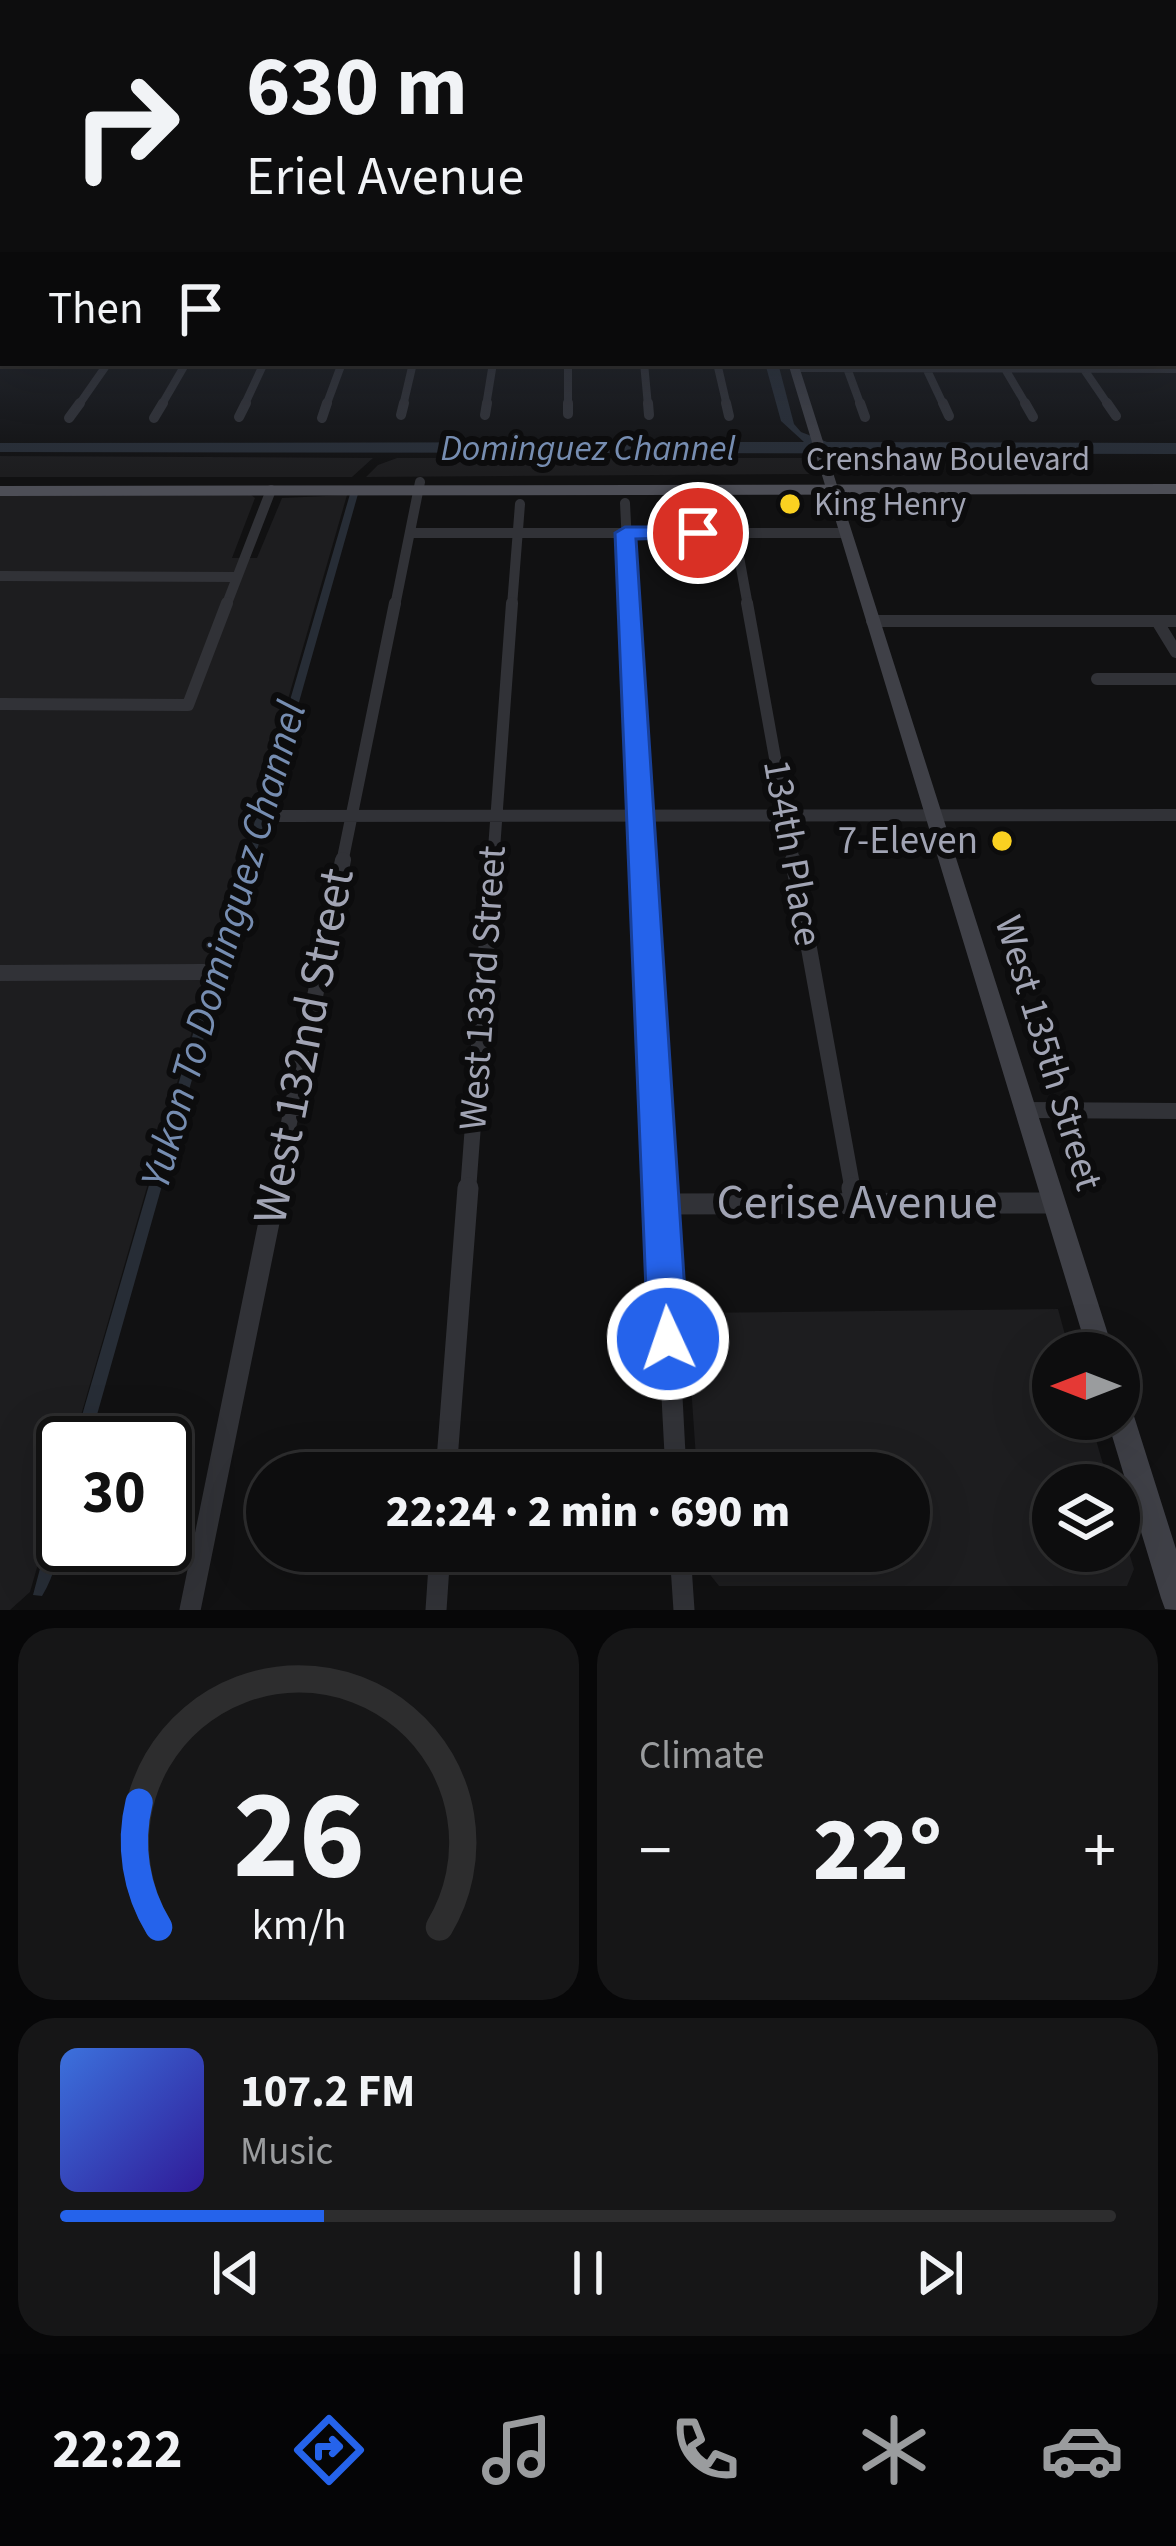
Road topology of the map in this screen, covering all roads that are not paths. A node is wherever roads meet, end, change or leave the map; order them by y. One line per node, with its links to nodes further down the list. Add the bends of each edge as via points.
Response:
1 (106, 366): 28 (street)
2 (184, 366): 29 (street)
3 (263, 366): 25 (street)
4 (341, 366): 30 (street)
5 (412, 366): 21 (street)
6 (493, 366): 19 (street)
7 (568, 366): 18 (street)
8 (644, 366): 20 (street)
9 (718, 366): 22 (street)
10 (794, 366): 11 (street); 34 (street, West 135th Street)
11 (847, 368): 12 (street); 26 (street)
12 (926, 368): 14 (street); 23 (street)
13 (1083, 368): 14 (street); 15 (street); 24 (street)
14 (1005, 369): 27 (street)
15 (1162, 369): 16 (street); 17 (street)
16 (1176, 369)
17 (1176, 385)
18 (568, 414)
19 (485, 415)
20 (650, 415)
21 (400, 416)
22 (729, 416)
23 (949, 416)
24 (1116, 416)
25 (239, 417)
26 (865, 417)
27 (1033, 417)
28 (68, 418)
29 (154, 418)
30 (322, 418)
31 (0, 486): 32 (main road, Crenshaw Boulevard)
32 (272, 486): 33 (main road, Crenshaw Boulevard); 45 (street)
33 (419, 486): 34 (main road, Crenshaw Boulevard); 39 (street, West 132nd Street)
34 (831, 486): 35 (main road, Crenshaw Boulevard); 43 (street, West 135th Street)
35 (1176, 486)
36 (729, 502): 42 (street, 134th Place)
37 (625, 503): 41 (street)
38 (520, 504): 40 (street, West 133rd Street)
39 (410, 533): 40 (street); 58 (street, West 132nd Street)
40 (519, 533): 41 (street); 54 (street, West 133rd Street)
41 (625, 533): 42 (street); 59 (street)
42 (735, 533): 43 (street); 53 (street, 134th Place)
43 (844, 533): 46 (street, West 135th Street)
44 (0, 576): 45 (street)
45 (236, 577): 52 (street, via 188,705)
46 (872, 621): 47 (street); 55 (street, West 135th Street)
47 (1157, 621): 48 (street); 49 (street)
48 (1176, 621)
49 (1176, 652)
50 (1097, 679): 51 (street)
51 (1176, 679)
52 (0, 704)
53 (785, 814): 55 (street); 59 (street); 66 (street, 134th Place)
54 (496, 815): 58 (street); 59 (street); 69 (street, West 133rd Street)
55 (932, 815): 56 (street); 62 (street, West 135th Street)
56 (1176, 815)
57 (272, 816): 58 (street)
58 (350, 816): 74 (street, West 132nd Street)
59 (640, 816): 65 (street)
60 (204, 972): 61 (street)
61 (0, 973)
62 (1025, 1111): 63 (street); 64 (street, West 135th Street)
63 (1176, 1111)
64 (1054, 1203): 66 (street, Cerise Avenue); 67 (street, West 135th Street)
65 (660, 1204): 66 (street, Cerise Avenue); 70 (street)
66 (855, 1204)
67 (1094, 1332)
68 (1127, 1440): 73 (street)
69 (448, 1452)
70 (675, 1452)
71 (439, 1572): 75 (street)
72 (681, 1572): 76 (street)
73 (1176, 1598)
74 (190, 1610)
75 (436, 1610)
76 (684, 1610)

